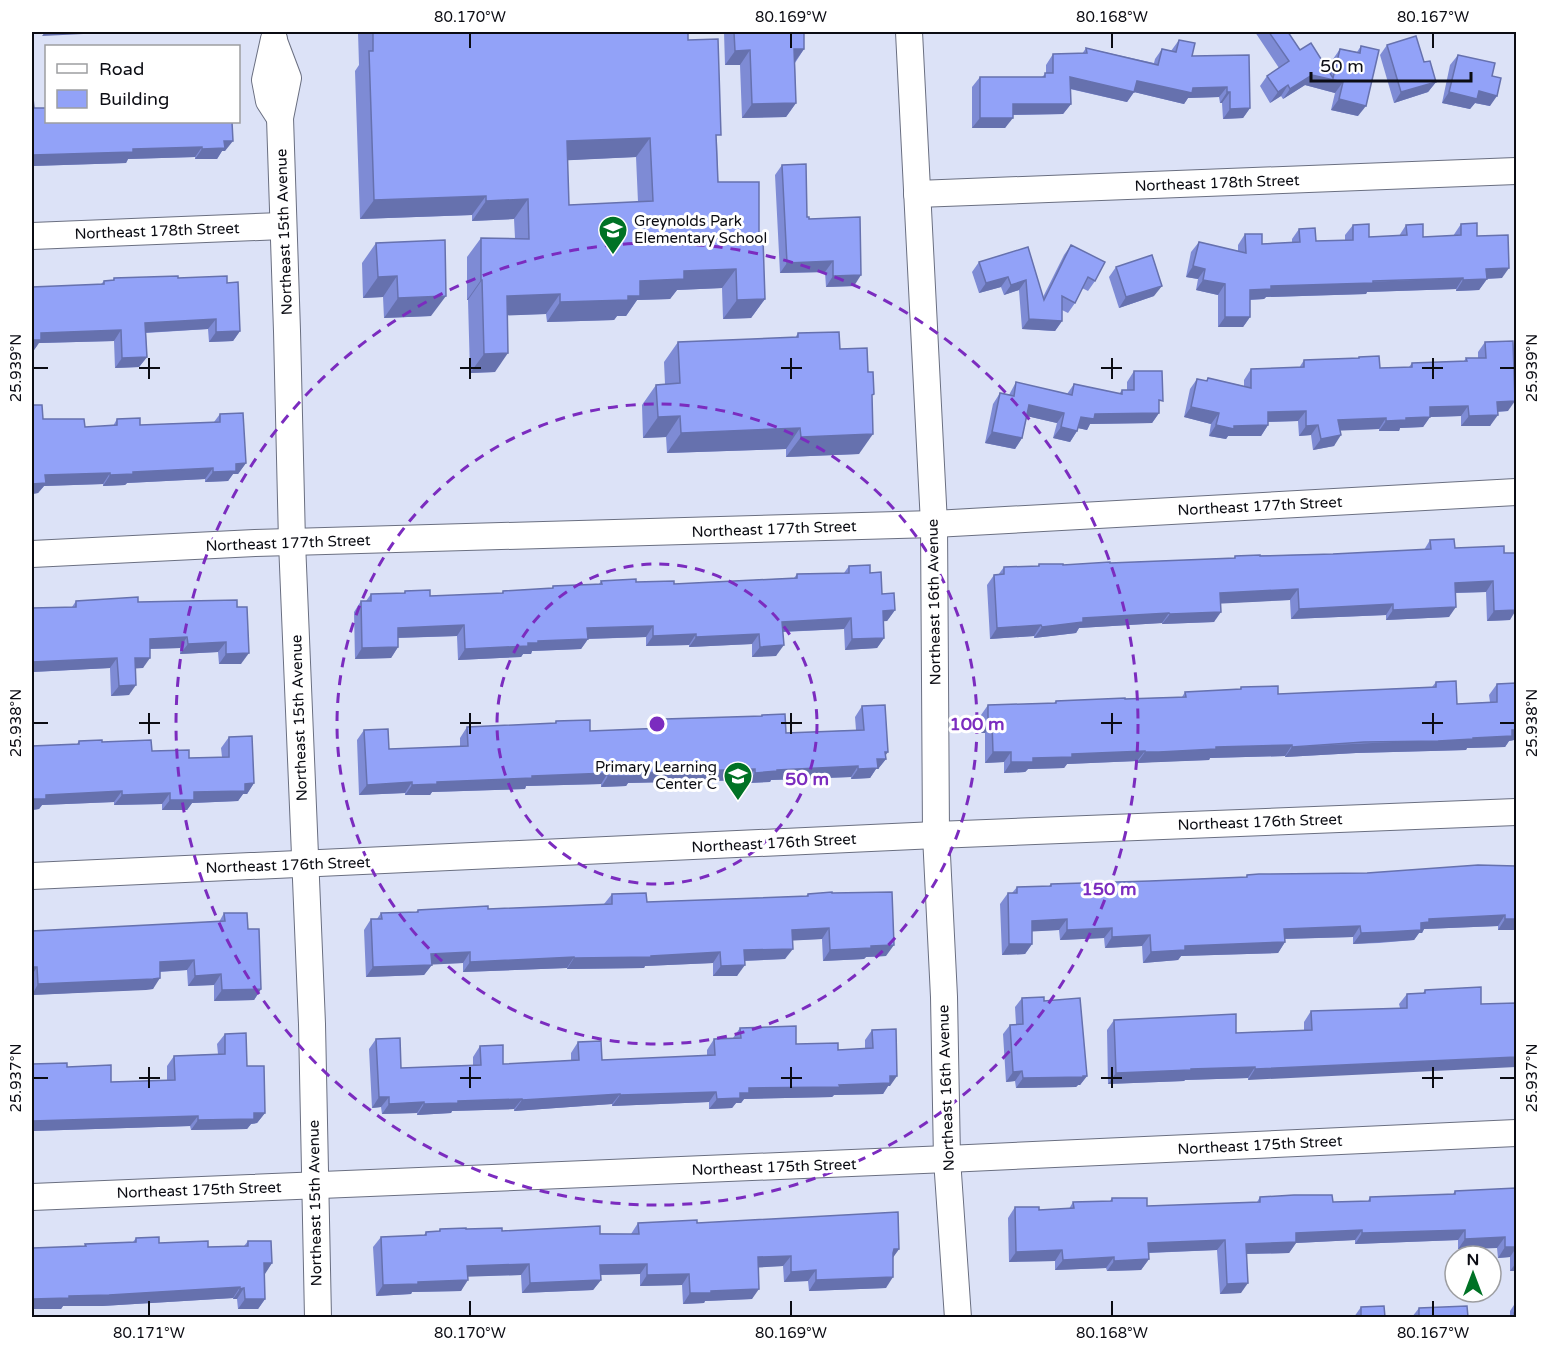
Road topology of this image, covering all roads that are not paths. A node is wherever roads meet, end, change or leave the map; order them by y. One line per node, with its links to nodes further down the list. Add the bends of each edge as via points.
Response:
1 (909, 32): 4 (street, Northeast 16th Avenue)
2 (274, 36): 5 (street, Northeast 15th Avenue, via 265,80 269,101 280,118)
3 (1516, 171): 4 (street, Northeast 178th Street)
4 (917, 194): 8 (street, Northeast 16th Avenue)
5 (282, 226): 6 (street, Northeast 178th Street); 9 (street, Northeast 15th Avenue)
6 (32, 236)
7 (1516, 492): 8 (street, Northeast 177th Street)
8 (934, 524): 9 (street, Northeast 177th Street); 12 (street, Northeast 16th Avenue)
9 (292, 542): 10 (street, Northeast 177th Street); 13 (street, Northeast 15th Avenue)
10 (32, 554)
11 (1516, 812): 12 (street, Northeast 176th Street)
12 (936, 835): 13 (street, Northeast 176th Street); 16 (street, Northeast 16th Avenue)
13 (305, 864): 14 (street, Northeast 176th Street); 17 (street, Northeast 15th Avenue)
14 (32, 876)
15 (1516, 1133): 16 (street, Northeast 175th Street)
16 (947, 1159): 17 (street, Northeast 175th Street); 20 (street, Northeast 16th Avenue)
17 (315, 1186): 18 (street, Northeast 175th Street); 19 (street, Northeast 15th Avenue)
18 (32, 1197)
19 (318, 1317)
20 (958, 1317)

